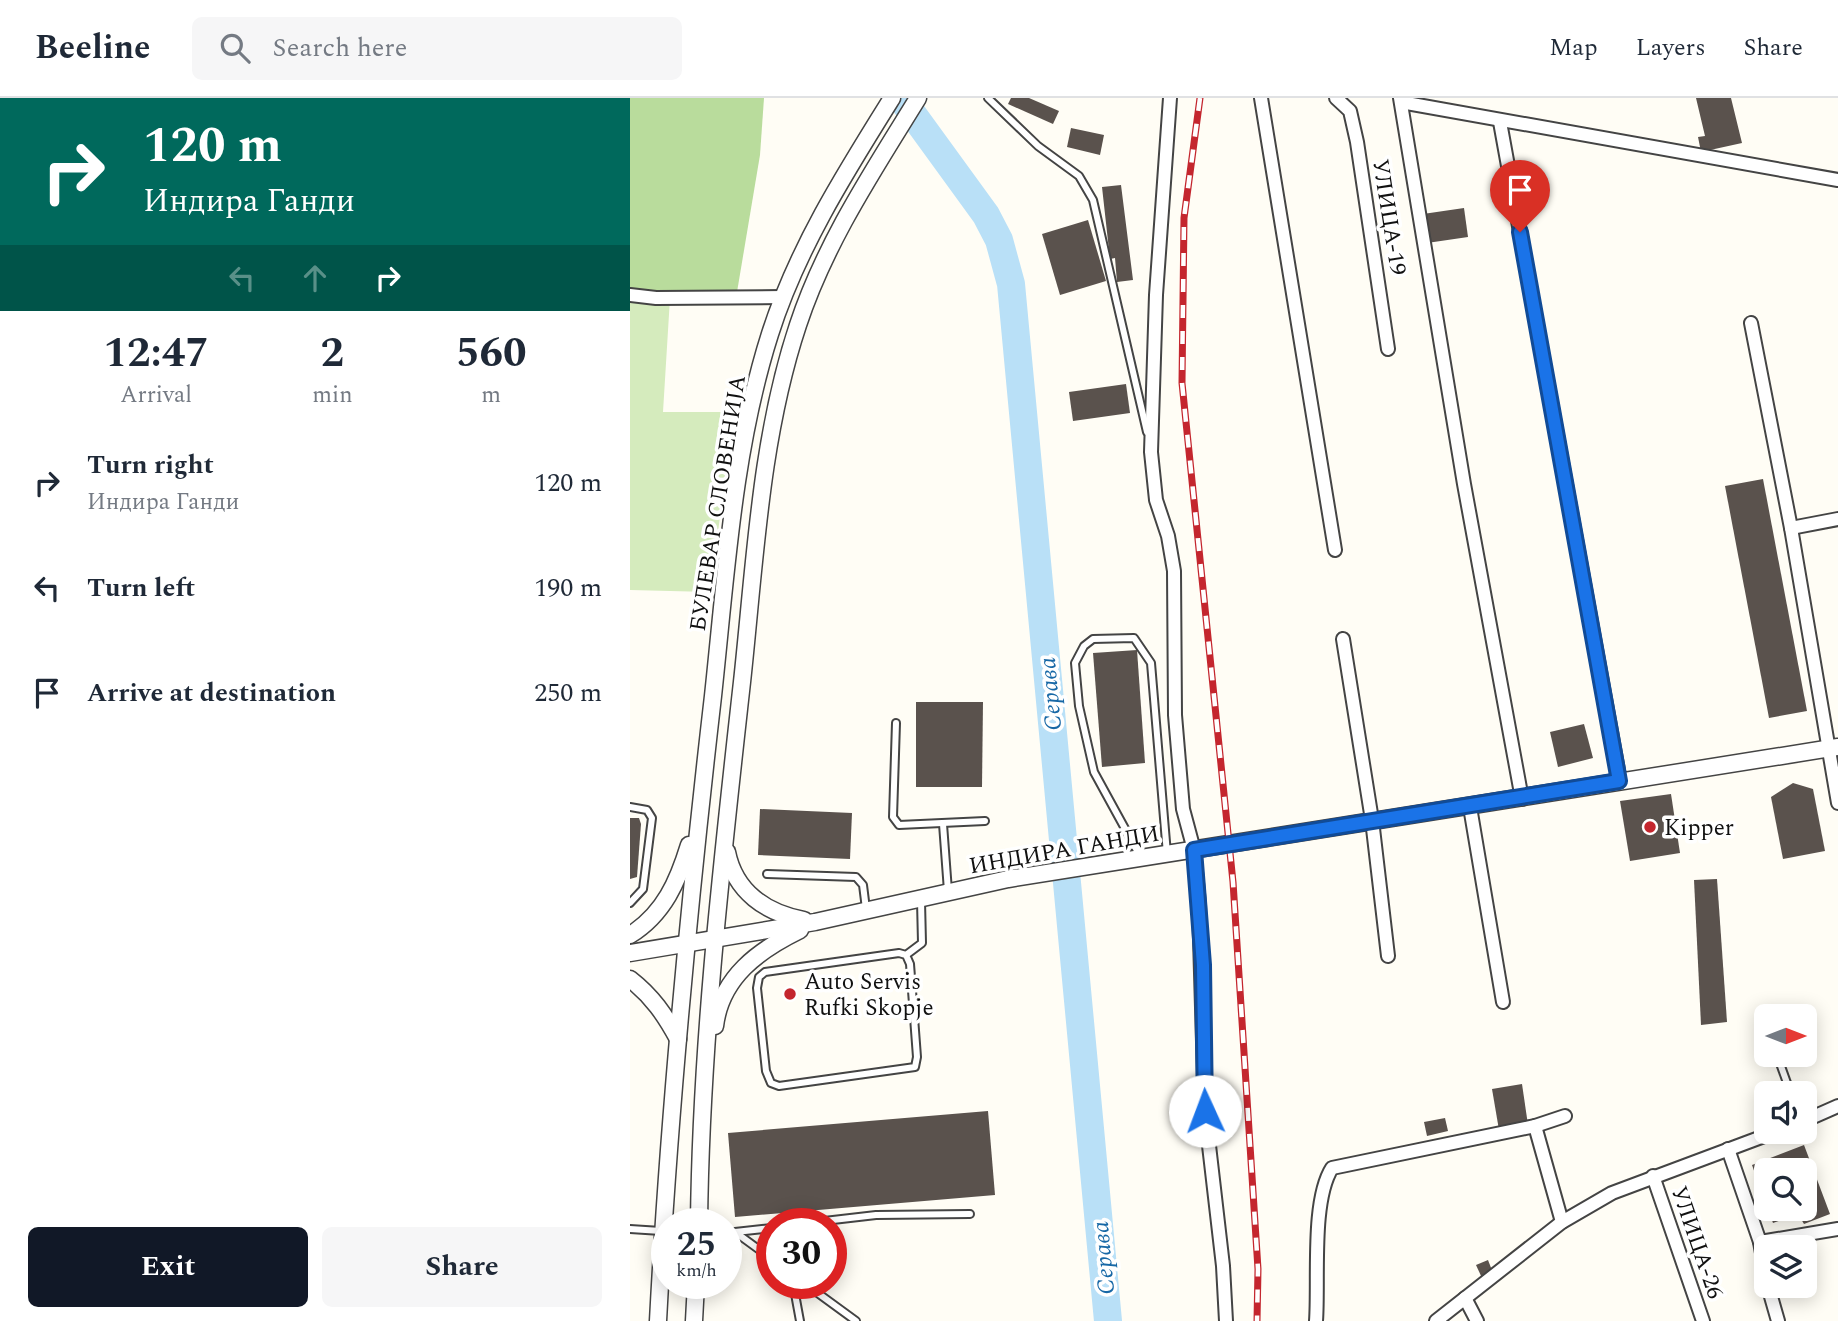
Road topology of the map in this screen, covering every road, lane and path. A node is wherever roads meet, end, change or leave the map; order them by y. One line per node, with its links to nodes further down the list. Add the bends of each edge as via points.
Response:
1 (892, 98): 11 (street, БУЛЕВАР СЛОВЕНИЈА, via 820,219)
2 (918, 98): 30 (street, БУЛЕВАР СЛОВЕНИЈА, via 838,232 809,295 790,352 775,417 757,544)
3 (988, 98): 14 (lane, via 1038,146 1080,176 1093,200)
4 (1170, 98): 14 (street, via 1156,295)
5 (1261, 98): 17 (street)
6 (1336, 98): 13 (street, УЛИЦА-19, via 1350,111 1357,142)
7 (1401, 100): 8 (street); 22 (street)
8 (1500, 122): 9 (street); 21 (street)
9 (1838, 180)
10 (630, 295): 11 (street, via 656,299)
11 (783, 297): 26 (street, БУЛЕВАР СЛОВЕНИЈА, via 759,374 740,469)
12 (1751, 323): 16 (street)
13 (1388, 349)
14 (1152, 452): 31 (street, via 1156,500 1174,571 1175,715 1182,809)
15 (1838, 519): 16 (street)
16 (1791, 528): 20 (street)
17 (1335, 550)
18 (1343, 639): 27 (street)
19 (896, 723): 29 (lane, via 893,817 899,825)
20 (1833, 749): 21 (street, ИНДИРА ГАНДИ); 23 (street)
21 (1619, 781): 22 (street, ИНДИРА ГАНДИ)
22 (1521, 799): 25 (street, ИНДИРА ГАНДИ)
23 (1838, 803)
24 (630, 807): 37 (lane, via 647,810 652,818 643,889)
25 (1470, 807): 27 (street, ИНДИРА ГАНДИ); 47 (street)
26 (700, 809): 40 (street, via 679,877 663,905); 42 (street, БУЛЕВАР СЛОВЕНИЈА)
27 (1372, 820): 31 (street, ИНДИРА ГАНДИ); 45 (street)
28 (985, 821): 29 (lane)
29 (943, 824): 35 (lane)
30 (724, 840): 39 (street, via 730,866 744,889 764,907); 41 (street, БУЛЕВАР СЛОВЕНИЈА)
31 (1194, 850): 32 (street, ИНДИРА ГАНДИ); 77 (street, via 1203,965 1205,1111)
32 (1167, 854): 33 (street, ИНДИРА ГАНДИ); 33 (lane, via 1151,663 1133,638 1093,639 1075,663 1079,706 1094,772)
33 (1141, 858): 35 (street, ИНДИРА ГАНДИ)
34 (767, 874): 38 (lane, via 856,877 863,885)
35 (949, 892): 36 (street, ИНДИРА ГАНДИ)
36 (921, 899): 38 (street, ИНДИРА ГАНДИ); 44 (lane, via 922,943)
37 (630, 903)
38 (867, 911): 39 (street, ИНДИРА ГАНДИ)
39 (815, 922): 41 (street, ИНДИРА ГАНДИ); 49 (street, via 758,953 725,992)
40 (630, 935)
41 (713, 939): 42 (street, ИНДИРА ГАНДИ); 49 (street, БУЛЕВАР СЛОВЕНИЈА)
42 (685, 944): 43 (street, ИНДИРА ГАНДИ); 48 (street, БУЛЕВАР СЛОВЕНИЈА)
43 (630, 953)
44 (906, 955): 44 (lane, via 915,1067 779,1086 771,1083 766,1071 759,977 765,972)
45 (1388, 956)
46 (630, 979): 48 (street, via 664,1013)
47 (1503, 1002)
48 (678, 1039): 57 (street, БУЛЕВАР СЛОВЕНИЈА)
49 (703, 1079): 58 (street)
50 (1838, 1106): 51 (street)
51 (1817, 1115)
52 (1565, 1116): 53 (street)
53 (1535, 1126): 61 (street); 78 (street, via 1332,1168 1324,1181)
54 (1754, 1140): 55 (street)
55 (1728, 1149): 56 (street); 65 (street)
56 (1653, 1176): 61 (street); 81 (street, УЛИЦА-26)
57 (665, 1208)
58 (699, 1208)
59 (970, 1214): 60 (lane)
60 (847, 1218)
61 (1562, 1222): 67 (street)
62 (630, 1229): 64 (lane)
63 (1838, 1229): 66 (street)
64 (651, 1230)
65 (1758, 1235)
66 (1802, 1235)
67 (1465, 1298): 79 (street); 80 (street)
68 (1771, 1298): 82 (street)
69 (659, 1299): 73 (street, БУЛЕВАР СЛОВЕНИЈА)
70 (695, 1299): 74 (street)
71 (796, 1299): 75 (lane)
72 (826, 1299): 76 (lane)
73 (658, 1321)
74 (694, 1321)
75 (800, 1321)
76 (856, 1321)
77 (1226, 1321)
78 (1316, 1321)
79 (1436, 1321)
80 (1477, 1321)
81 (1703, 1321)
82 (1778, 1321)

